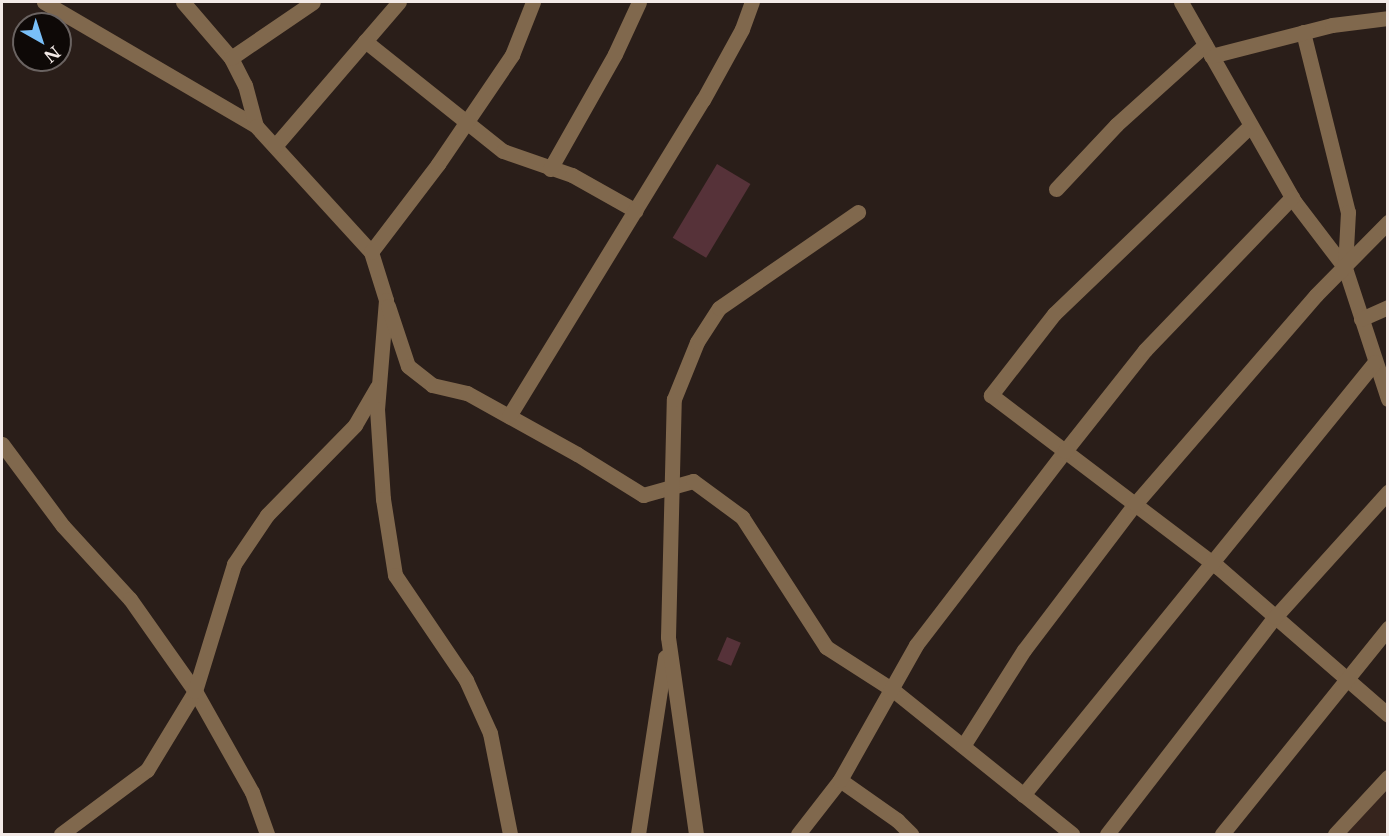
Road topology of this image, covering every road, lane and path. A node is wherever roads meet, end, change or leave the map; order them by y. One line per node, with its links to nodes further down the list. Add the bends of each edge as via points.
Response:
1 (44, 2): 15 (street)
2 (183, 2): 13 (street)
3 (313, 2): 13 (street)
4 (399, 2): 11 (street)
5 (533, 2): 14 (street, via 512,55)
6 (639, 2): 18 (street, via 615,54)
7 (752, 2): 21 (street, via 742,29)
8 (1181, 2): 12 (street)
9 (1388, 18): 10 (street)
10 (1303, 32): 12 (street); 25 (street, via 1348,212)
11 (365, 41): 14 (street); 17 (street)
12 (1208, 51): 16 (street); 19 (street, via 1116,125)
13 (231, 58): 15 (street, via 245,86)
14 (465, 124): 18 (street, via 503,151); 24 (street)
15 (256, 126): 17 (street)
16 (1249, 126): 20 (street); 34 (street, via 1053,314 991,395)
17 (276, 146): 24 (street)
18 (550, 169): 21 (street, via 572,175)
19 (1056, 189)
20 (1292, 197): 25 (street); 34 (street, via 1145,350)
21 (636, 211): 32 (street)
22 (858, 213): 35 (street, via 719,308 697,342 674,399)
23 (1388, 222): 25 (street)
24 (371, 252): 26 (street)
25 (1345, 268): 28 (street); 37 (street, via 1316,295)
26 (386, 300): 30 (street); 32 (street, via 408,366 432,385 467,393)
27 (1388, 307): 28 (street)
28 (1361, 319): 29 (street)
29 (1375, 362): 31 (street); 38 (street)
30 (377, 387): 44 (street, via 355,425 267,515 234,564); 52 (street, via 383,499 395,575 466,681 490,733)
31 (1388, 399)
32 (509, 416): 35 (street, via 643,495)
33 (2, 444): 44 (street, via 63,526 130,599)
34 (1065, 451): 37 (street); 43 (street, via 916,645)
35 (670, 487): 41 (street); 43 (street, via 693,481 742,518 826,647)
36 (1388, 492): 39 (street)
37 (1135, 504): 38 (street); 46 (street, via 1024,650)
38 (1209, 561): 39 (street); 49 (street)
39 (1275, 617): 42 (street); 58 (street)
40 (1388, 628): 42 (street)
41 (668, 637): 53 (street); 54 (street)
42 (1344, 677): 45 (street); 59 (street)
43 (893, 690): 46 (street); 48 (street)
44 (195, 691): 50 (street, via 147,770); 51 (street, via 252,792)
45 (1388, 715)
46 (963, 746): 49 (street)
47 (1388, 777): 60 (street)
48 (840, 780): 55 (street); 56 (street)
49 (1023, 795): 57 (street)
50 (61, 834)
51 (267, 834)
52 (510, 834)
53 (638, 834)
54 (696, 834)
55 (798, 834)
56 (911, 834)
57 (1072, 834)
58 (1107, 834)
59 (1222, 834)
60 (1335, 834)

